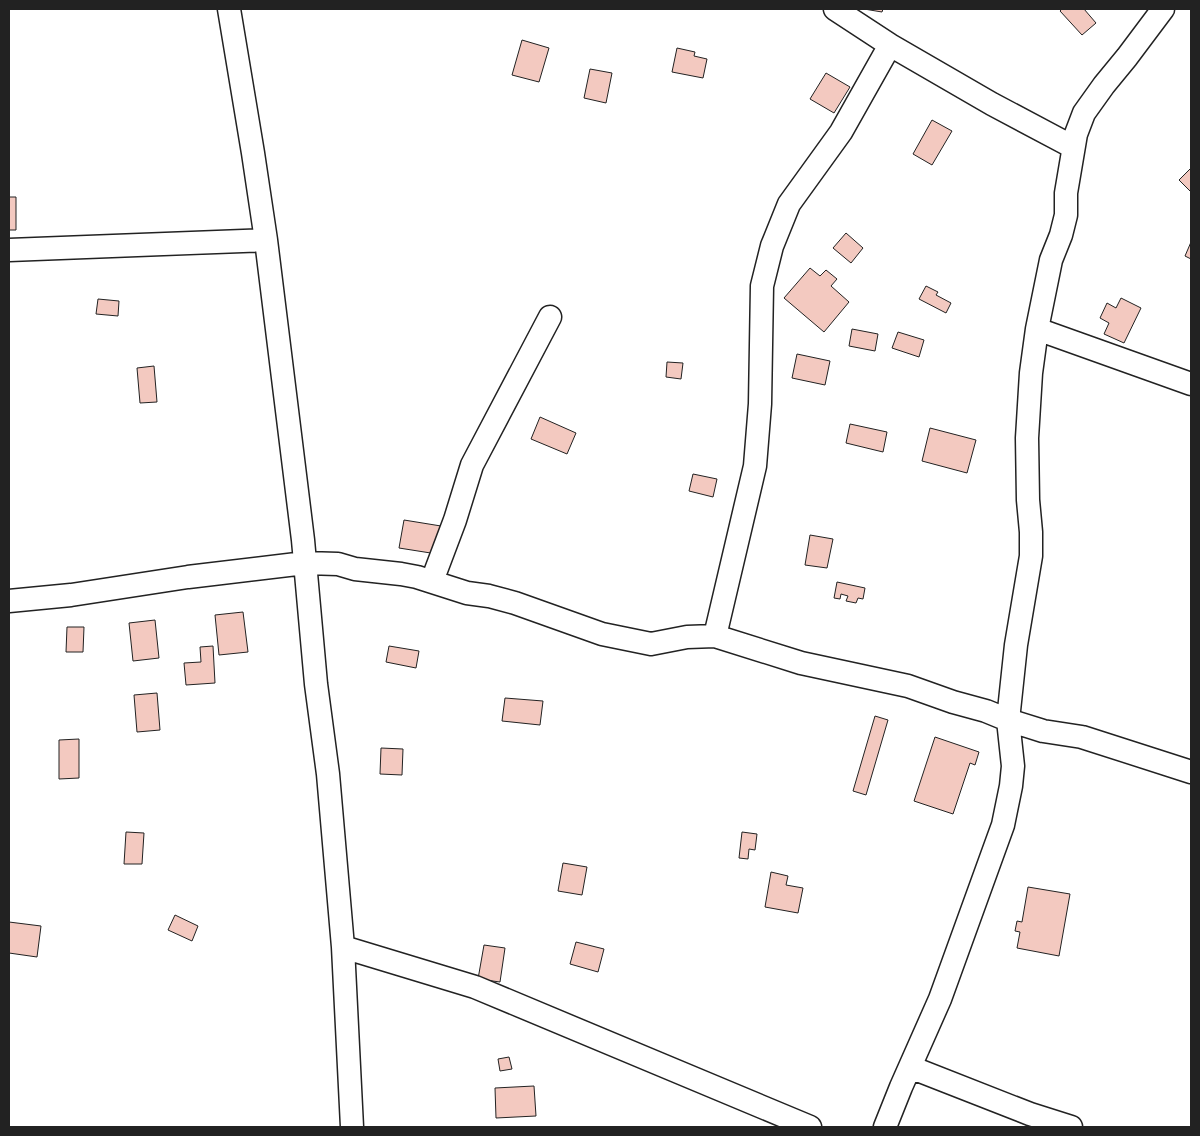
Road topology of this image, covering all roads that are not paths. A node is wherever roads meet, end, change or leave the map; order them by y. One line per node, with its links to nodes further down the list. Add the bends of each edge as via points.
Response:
1 (229, 9): 6 (street)
2 (836, 9): 4 (street)
3 (1163, 9): 5 (street, via 1084,112)
4 (890, 45): 5 (street); 14 (street, via 840,132 789,204 772,246 762,286 760,404 755,466)
5 (1073, 147): 9 (street, via 1066,215 1051,260)
6 (266, 240): 7 (street); 11 (street)
7 (9, 250)
8 (550, 317): 12 (street, via 472,465)
9 (1037, 329): 10 (street); 15 (street, via 1028,438 1031,556)
10 (1191, 384)
11 (305, 563): 12 (street, via 338,564); 13 (street); 17 (street)
12 (432, 581): 14 (street, via 467,593 515,603 602,634 651,644)
13 (9, 601)
14 (715, 636): 15 (street, via 802,663 908,686)
15 (1008, 720): 16 (street, via 1082,737); 18 (street, via 1013,766 1002,824 940,999)
16 (1191, 772)
17 (343, 947): 19 (street); 20 (street, via 474,987)
18 (910, 1067): 21 (street); 22 (street)
19 (352, 1127)
20 (810, 1127)
21 (885, 1127)
22 (1072, 1127)

